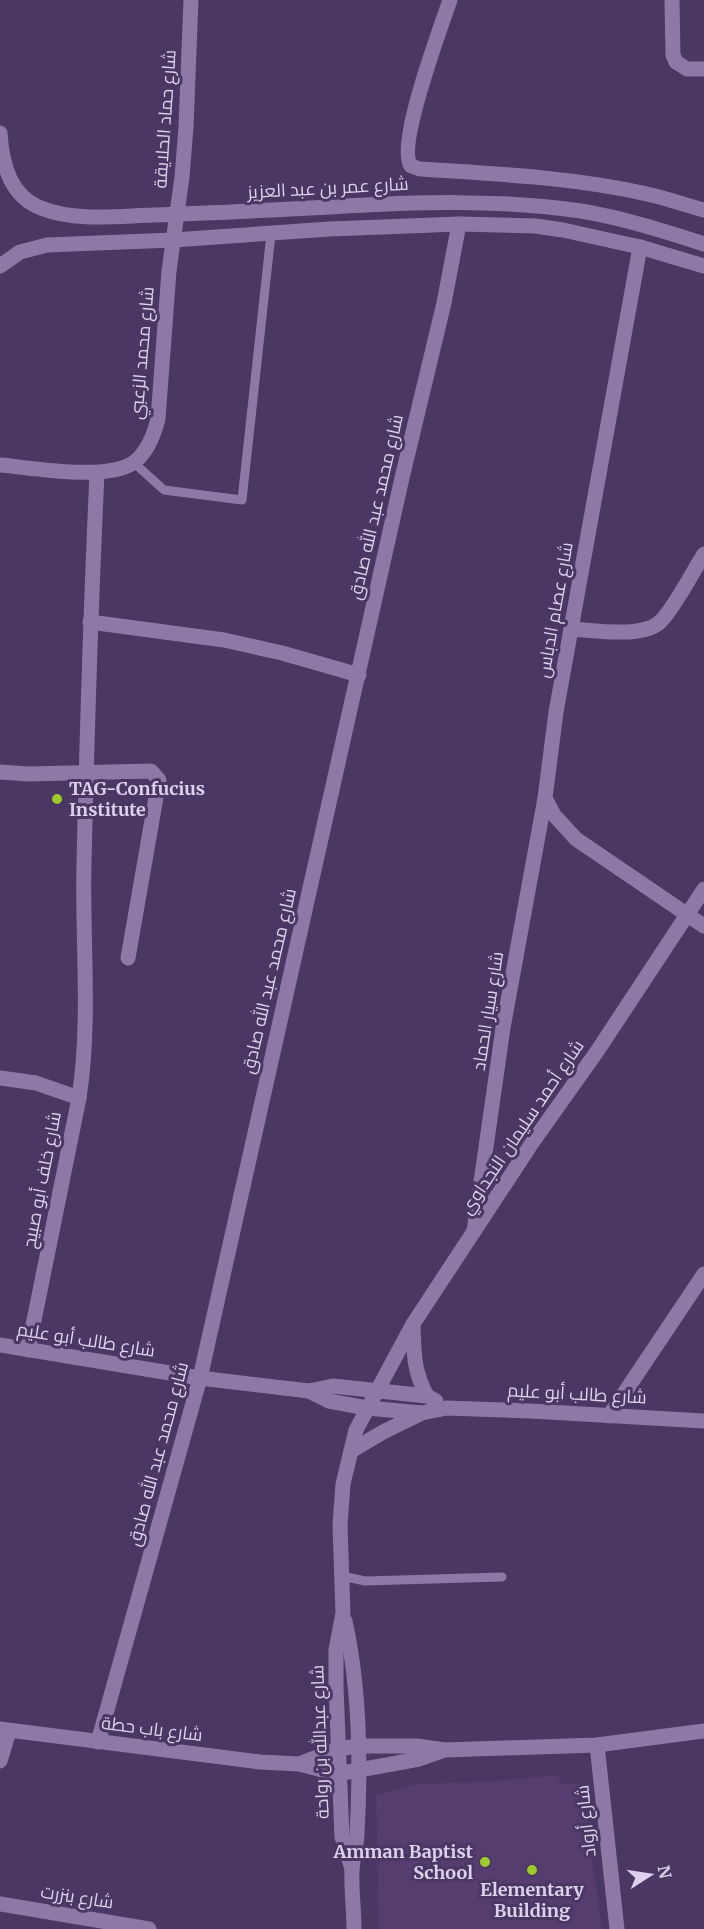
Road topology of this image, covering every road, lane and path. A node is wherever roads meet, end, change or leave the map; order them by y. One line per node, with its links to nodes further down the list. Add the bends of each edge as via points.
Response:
1 (191, 0): 7 (street, شارع حماد الحلايقة, via 186,127)
2 (450, 0): 6 (street, via 412,124 407,154 411,166 607,186)
3 (672, 0): 4 (street, via 675,62 687,69)
4 (704, 69)
5 (0, 133): 7 (street, شارع عمر بن عبد العزيز, via 4,164 12,184 39,207 96,216)
6 (704, 210)
7 (177, 214): 10 (street, شارع حماد الحلايقة); 11 (street, شارع عمر بن عبد العزيز, via 413,203 506,204 584,212)
8 (459, 225): 9 (street); 12 (street, via 535,226); 21 (street, شارع محمد عبد الله صادق)
9 (271, 234): 10 (street); 15 (lane, via 242,500 164,490)
10 (173, 240): 13 (street, via 47,245 20,252); 15 (street, شارع محمد الزعبي, via 158,420 153,438)
11 (704, 244)
12 (640, 246): 14 (street); 20 (street, شارع عصام الدباس)
13 (0, 266)
14 (704, 266)
15 (133, 462): 17 (street)
16 (0, 465): 17 (street)
17 (97, 473): 19 (street)
18 (704, 554): 20 (street, via 660,622 646,630)
19 (90, 622): 21 (street, via 224,640); 23 (street)
20 (571, 629): 24 (street, شارع عصام الدباس)
21 (359, 675): 36 (street, شارع محمد عبد الله صادق)
22 (0, 772): 23 (street)
23 (87, 773): 28 (street, via 151,771 159,780); 30 (street, via 86,1022)
24 (545, 798): 26 (street, via 554,815 576,839); 31 (street, شارع سيار الحماد, via 503,1028)
25 (704, 889): 26 (street, شارع أحمد سليمان النجداوي)
26 (688, 915): 27 (street); 31 (street, شارع أحمد سليمان النجداوي)
27 (704, 926)
28 (128, 958)
29 (0, 1077): 30 (street, شارع خلف أبو صبيح, via 36,1083)
30 (79, 1098): 35 (street, شارع خلف أبو صبيح)
31 (474, 1231): 33 (street, شارع أحمد سليمان النجداوي)
32 (704, 1274): 43 (street)
33 (413, 1323): 37 (street, شارع أحمد سليمان النجداوي); 39 (street, via 414,1366)
34 (0, 1346): 35 (street, شارع طالب أبو عليم)
35 (28, 1350): 36 (street, شارع طالب أبو عليم)
36 (200, 1378): 38 (street, شارع طالب أبو عليم); 51 (street, شارع محمد عبد الله صادق)
37 (376, 1390): 38 (street, شارع طالب أبو عليم, via 333,1386); 39 (street, شارع طالب أبو عليم); 40 (street, شارع عبدالله بن رواحة)
38 (309, 1391): 40 (street, شارع طالب أبو عليم, via 329,1401)
39 (427, 1396): 41 (street, شارع طالب أبو عليم)
40 (366, 1408): 42 (street, شارع طالب أبو عليم); 45 (street, شارع عبدالله بن رواحة)
41 (447, 1408): 42 (street, شارع طالب أبو عليم); 43 (street, شارع طالب أبو عليم)
42 (422, 1413): 45 (street)
43 (609, 1416): 44 (street, شارع طالب أبو عليم)
44 (704, 1421)
45 (351, 1451): 46 (street, شارع عبدالله بن رواحة, via 343,1484 340,1525)
46 (342, 1576): 47 (lane, via 365,1581); 48 (street, شارع عبدالله بن رواحة)
47 (502, 1577)
48 (343, 1613): 53 (street, شارع عبدالله بن رواحة, via 355,1680); 54 (street, شارع عبدالله بن رواحة, via 336,1650)
49 (5, 1730): 51 (street, شارع باب حطة); 56 (street)
50 (704, 1731): 52 (street)
51 (98, 1742): 57 (street, شارع باب حطة)
52 (597, 1745): 55 (street); 64 (street, شارع أرواد)
53 (358, 1746): 54 (street, شارع باب حطة); 55 (street, شارع باب حطة); 58 (street, شارع عبدالله بن رواحة)
54 (338, 1749): 57 (street, شارع باب حطة); 59 (street, شارع عبدالله بن رواحة)
55 (445, 1750): 58 (street, via 419,1759)
56 (0, 1761)
57 (299, 1764): 59 (street, شارع باب حطة)
58 (358, 1769): 59 (street); 60 (street, شارع عبدالله بن رواحة)
59 (338, 1774): 60 (street, شارع عبدالله بن رواحة, via 342,1837)
60 (352, 1869): 63 (street, شارع عبدالله بن رواحة)
61 (0, 1904): 62 (street, شارع بنزرت)
62 (148, 1929)
63 (354, 1929)
64 (617, 1929)

